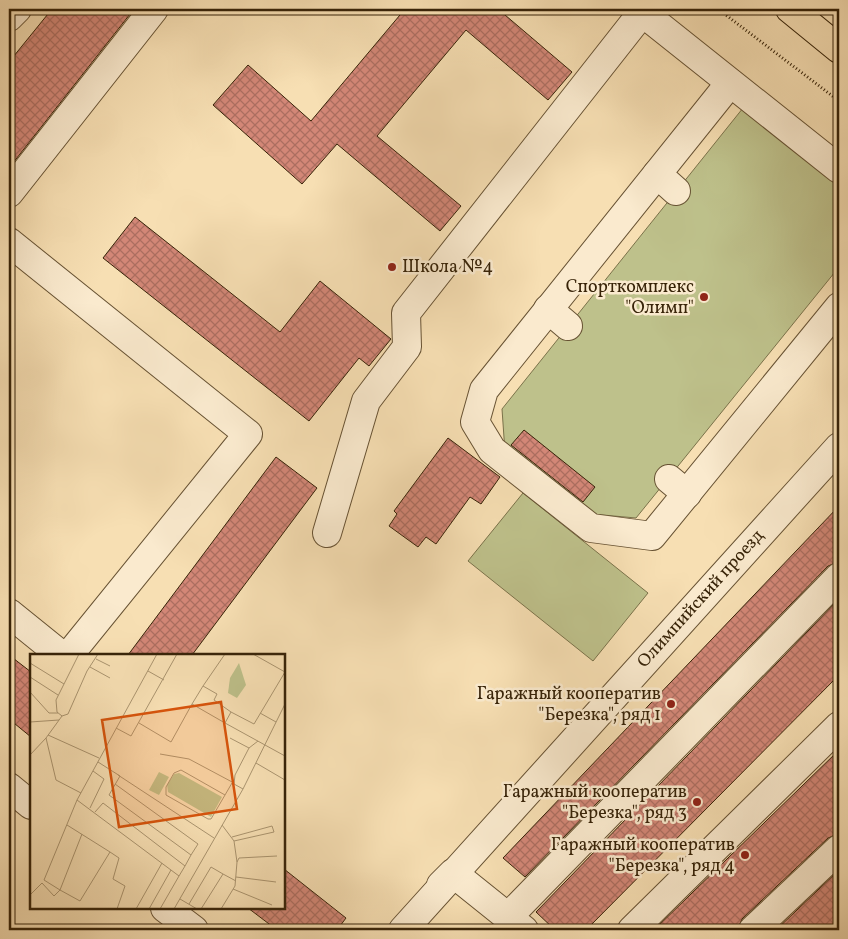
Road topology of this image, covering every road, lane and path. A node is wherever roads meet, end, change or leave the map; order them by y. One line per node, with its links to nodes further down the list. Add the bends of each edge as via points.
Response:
1 (16, 9): 6 (street)
2 (154, 9): 11 (street)
3 (718, 9): 9 (path)
4 (790, 9): 7 (main road)
5 (644, 11): 8 (street); 15 (street, via 406,313 407,347 366,401)
6 (9, 17)
7 (839, 49)
8 (730, 83): 10 (street); 13 (street, via 667,182 558,318 484,390 476,422 492,450 591,528 614,524 652,536 678,486)
9 (839, 102)
10 (839, 169)
11 (9, 193)
12 (9, 242): 19 (street, via 248,434)
13 (839, 306)
14 (839, 447): 24 (street, Олимпийский проезд)
15 (327, 533)
16 (839, 577): 26 (street)
17 (9, 613): 18 (street)
18 (60, 654)
19 (70, 654)
20 (839, 726): 29 (street)
21 (9, 787): 22 (street)
22 (30, 804)
23 (839, 849): 30 (street)
24 (453, 873): 26 (street); 28 (street, Олимпийский проезд)
25 (165, 909): 27 (street)
26 (516, 924)
27 (194, 930)
28 (401, 930)
29 (632, 930)
30 (753, 930)

